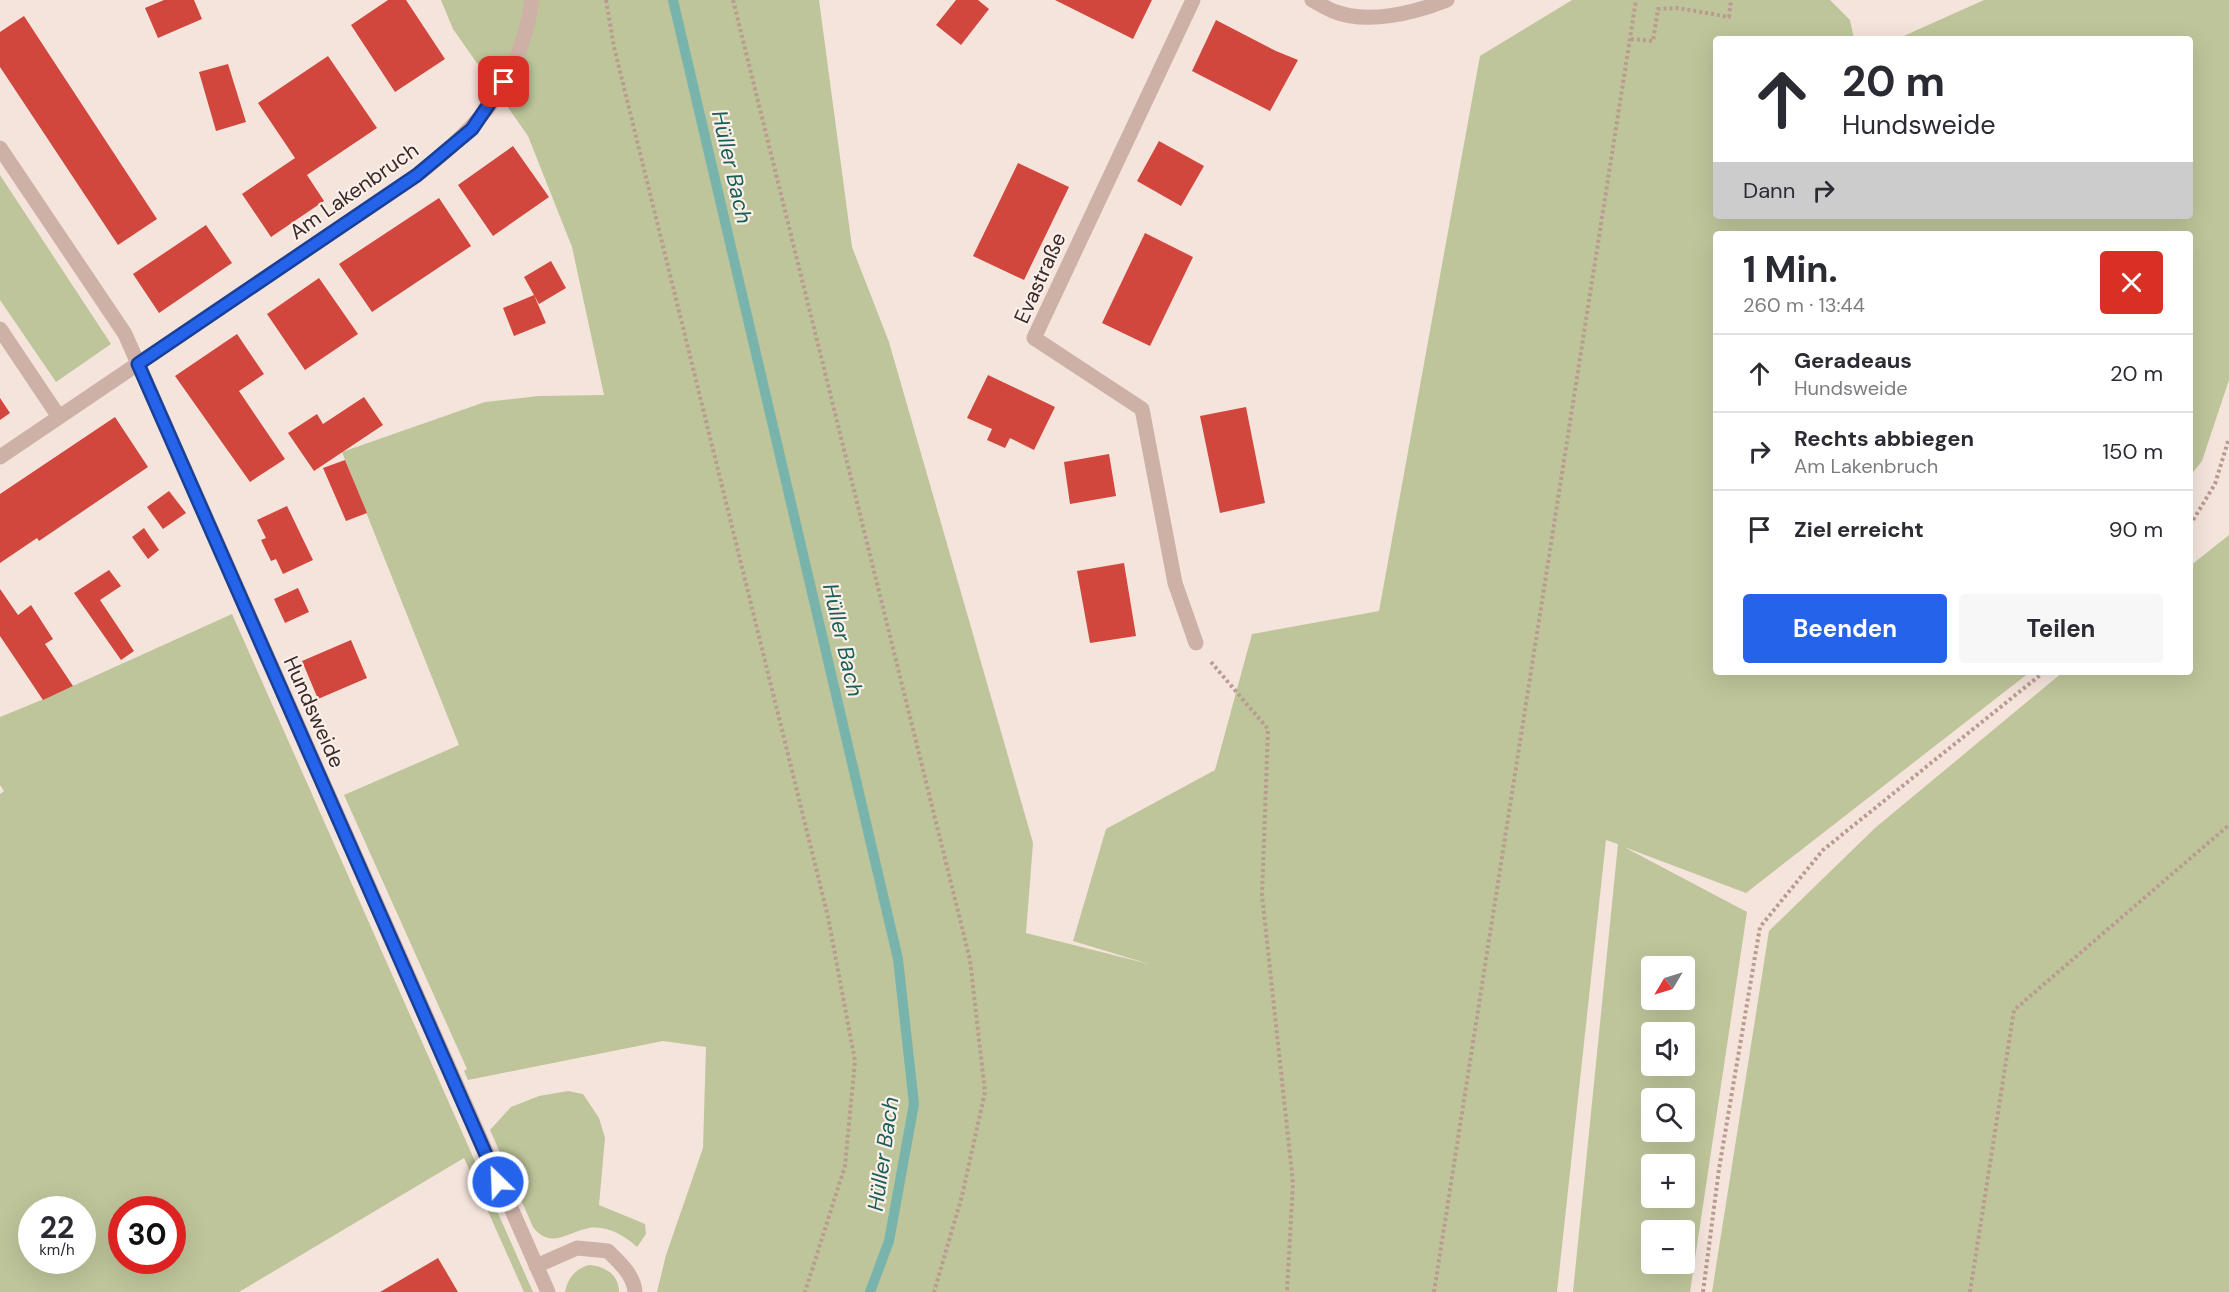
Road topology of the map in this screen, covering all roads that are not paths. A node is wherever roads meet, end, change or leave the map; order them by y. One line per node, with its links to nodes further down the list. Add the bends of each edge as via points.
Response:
1 (532, 0): 7 (street, Am Lakenbruch, via 528,28 514,66 472,129 417,175)
2 (1193, 0): 10 (street, Evastraße, via 1034,338 1142,409 1175,583)
3 (1312, 0): 4 (street, via 1335,12 1376,18)
4 (1447, 0)
5 (0, 148): 7 (street, via 125,334)
6 (0, 329): 8 (street)
7 (138, 364): 8 (street, Am Lakenbruch); 11 (street, Hundsweide)
8 (59, 417): 9 (street, Am Lakenbruch)
9 (0, 457)
10 (1196, 643)
11 (536, 1266): 12 (street, Hundsweide); 13 (street, via 577,1248 608,1251 623,1266)
12 (548, 1292)
13 (635, 1292)

